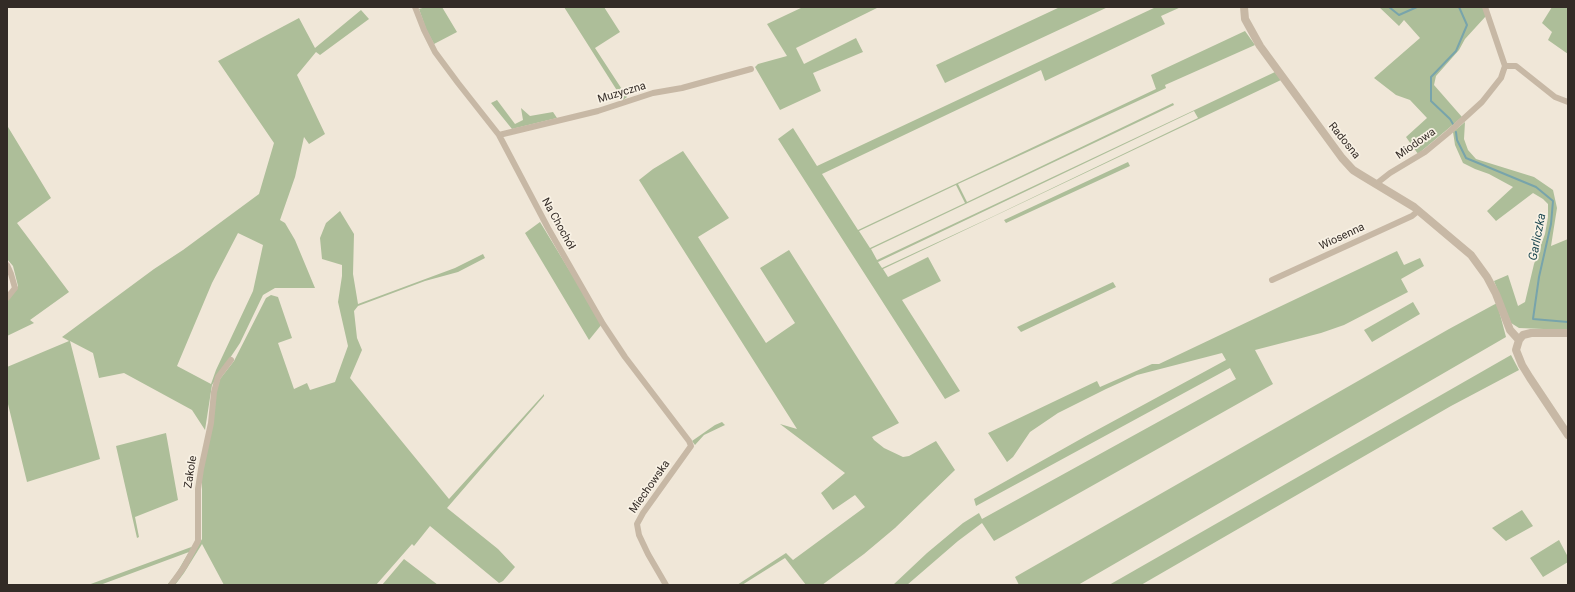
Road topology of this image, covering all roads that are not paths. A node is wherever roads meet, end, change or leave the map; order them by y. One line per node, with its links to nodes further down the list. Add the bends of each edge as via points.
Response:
1 (415, 7): 7 (street, Na Chochół, via 435,52)
2 (1244, 7): 8 (street, Radosna, via 1245,19 1260,46 1324,135 1348,164)
3 (1485, 7): 4 (street)
4 (1504, 66): 6 (street, via 1516,66 1555,97); 8 (street, Miodowa, via 1504,73 1495,87 1466,118 1424,152)
5 (751, 69): 7 (street, Muzyczna)
6 (1568, 102)
7 (499, 135): 17 (street, Na Chochół, via 603,324)
8 (1376, 184): 9 (street, Radosna)
9 (1418, 210): 11 (street, Wiosenna, via 1412,216); 14 (street, Radosna, via 1469,253 1487,277 1510,330)
10 (7, 265): 12 (street, via 15,288)
11 (1272, 280)
12 (7, 298)
13 (1568, 334): 14 (street, via 1530,333)
14 (1519, 340): 16 (street, via 1516,350 1522,365)
15 (231, 360): 18 (street, Zakole, via 218,377 214,392 211,423 198,489 198,541)
16 (1568, 435)
17 (691, 446): 19 (street, Miechowska, via 637,524 648,554)
18 (171, 585)
19 (666, 585)

